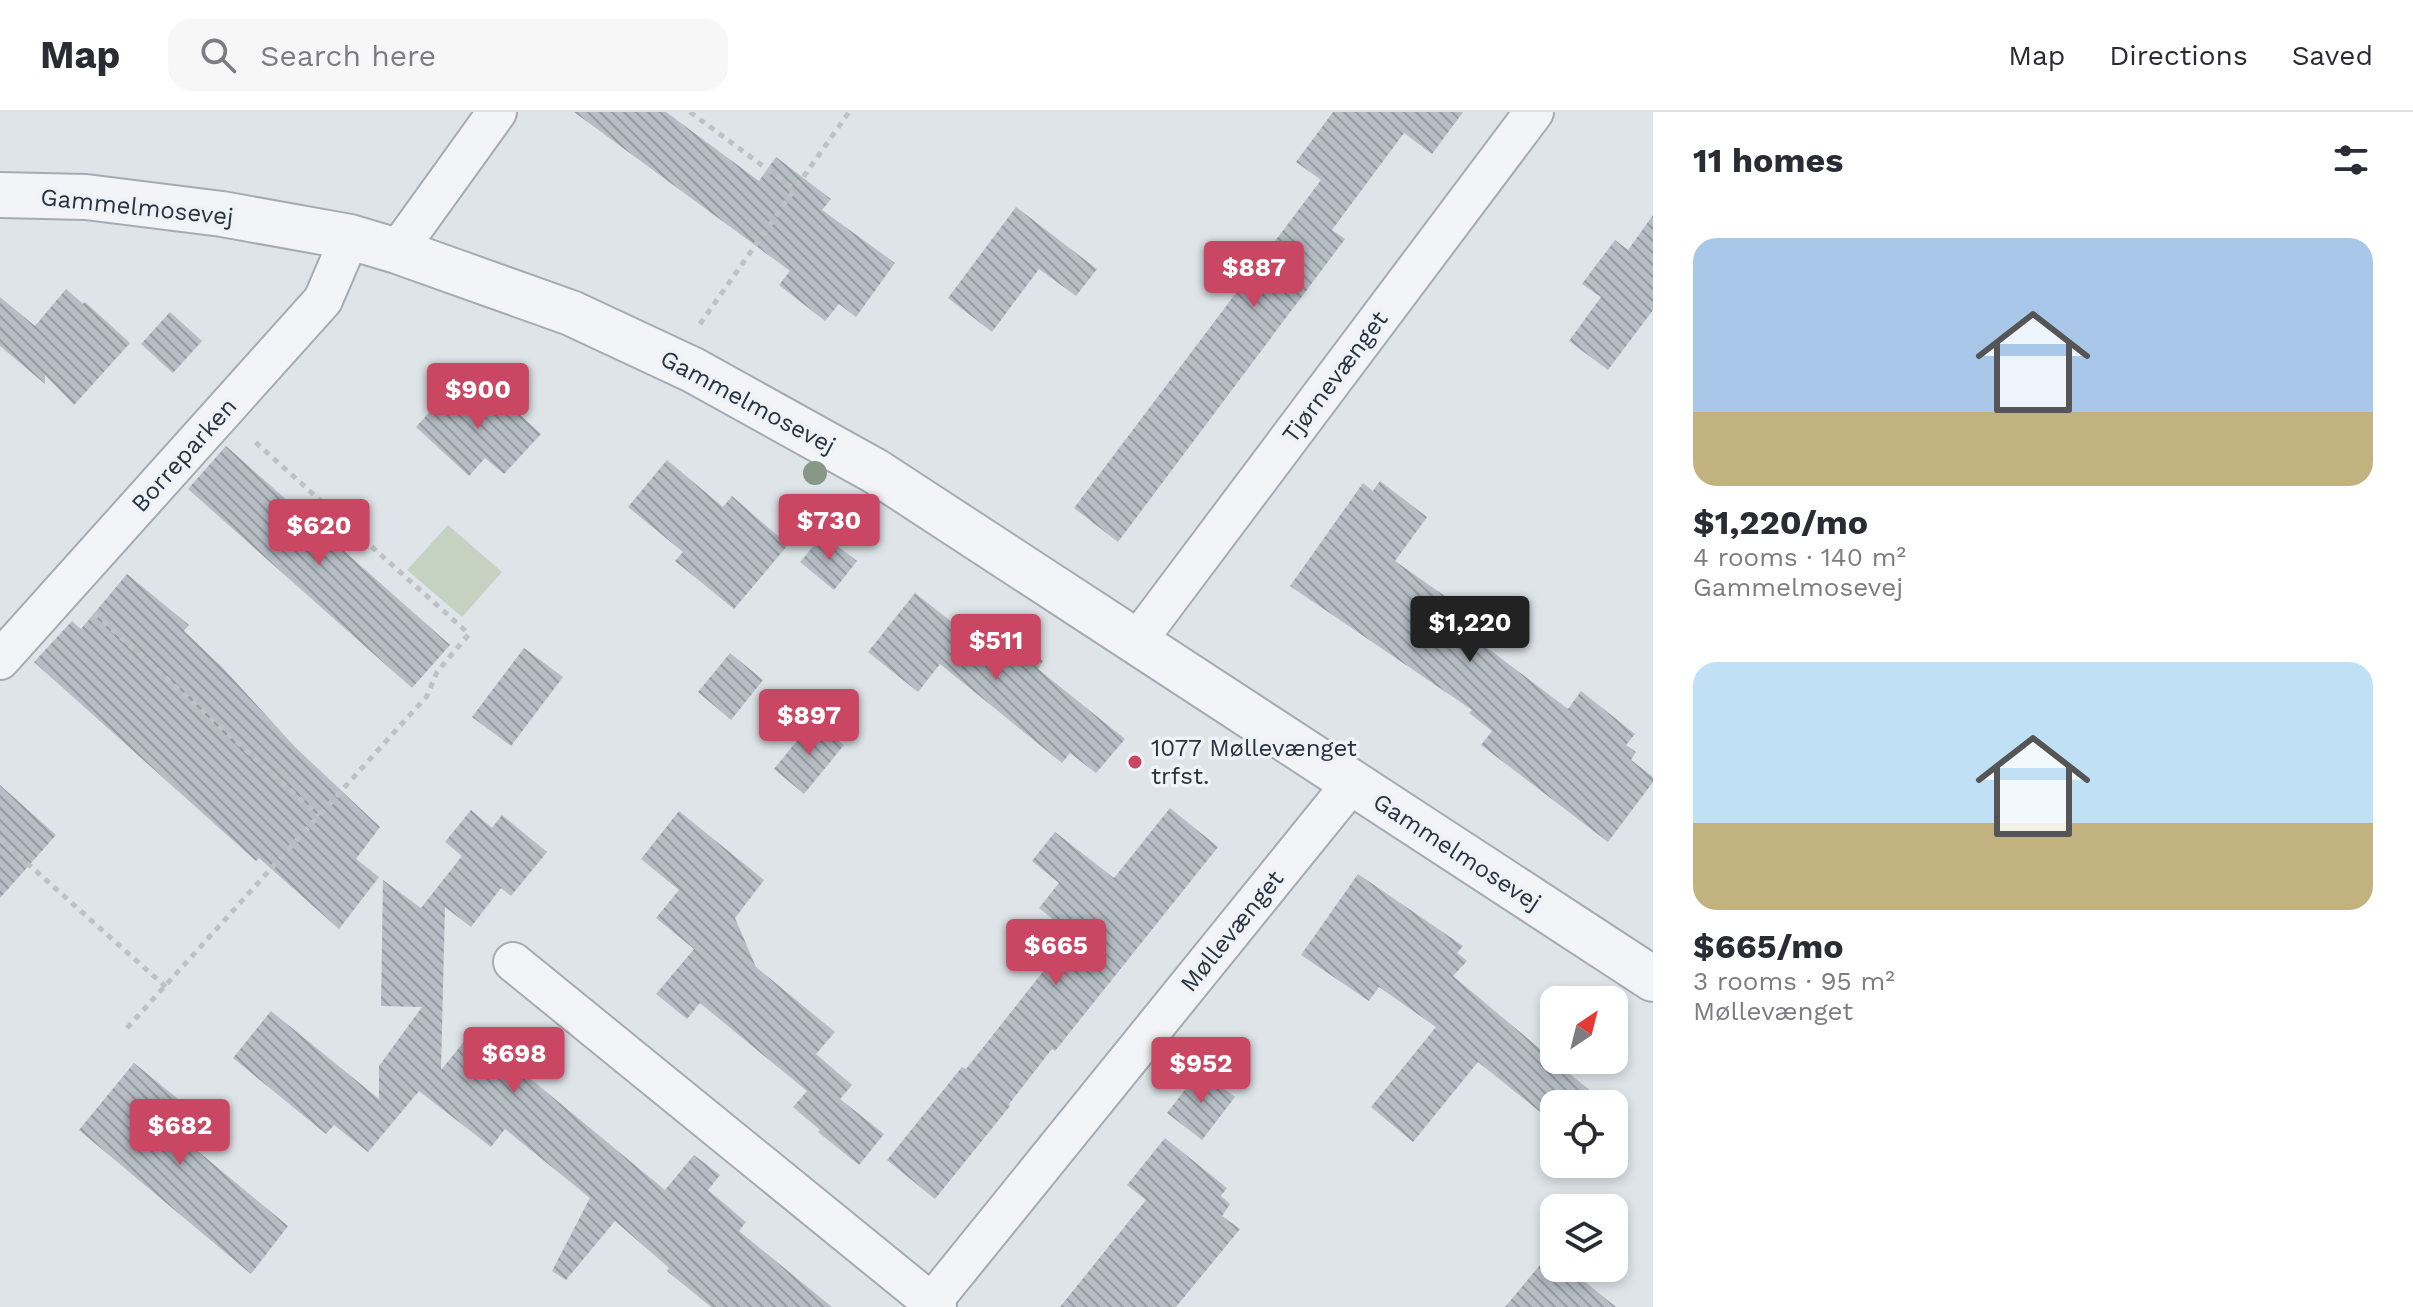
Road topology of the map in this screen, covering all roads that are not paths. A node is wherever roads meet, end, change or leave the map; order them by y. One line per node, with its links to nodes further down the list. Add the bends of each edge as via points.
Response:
1 (497, 112): 5 (street)
2 (1534, 112): 6 (street, Tjørnevænget)
3 (0, 195): 4 (street, Gammelmosevej, via 86,197)
4 (350, 237): 5 (street, Gammelmosevej); 7 (street, Borreparken, via 323,300)
5 (397, 251): 6 (street, Gammelmosevej, via 571,313 675,361 875,471)
6 (1137, 641): 8 (street, Gammelmosevej)
7 (0, 660)
8 (1352, 783): 10 (street, Gammelmosevej); 11 (street, Møllevænget)
9 (513, 962): 11 (street, Møllevænget)
10 (1653, 979)
11 (932, 1305)

